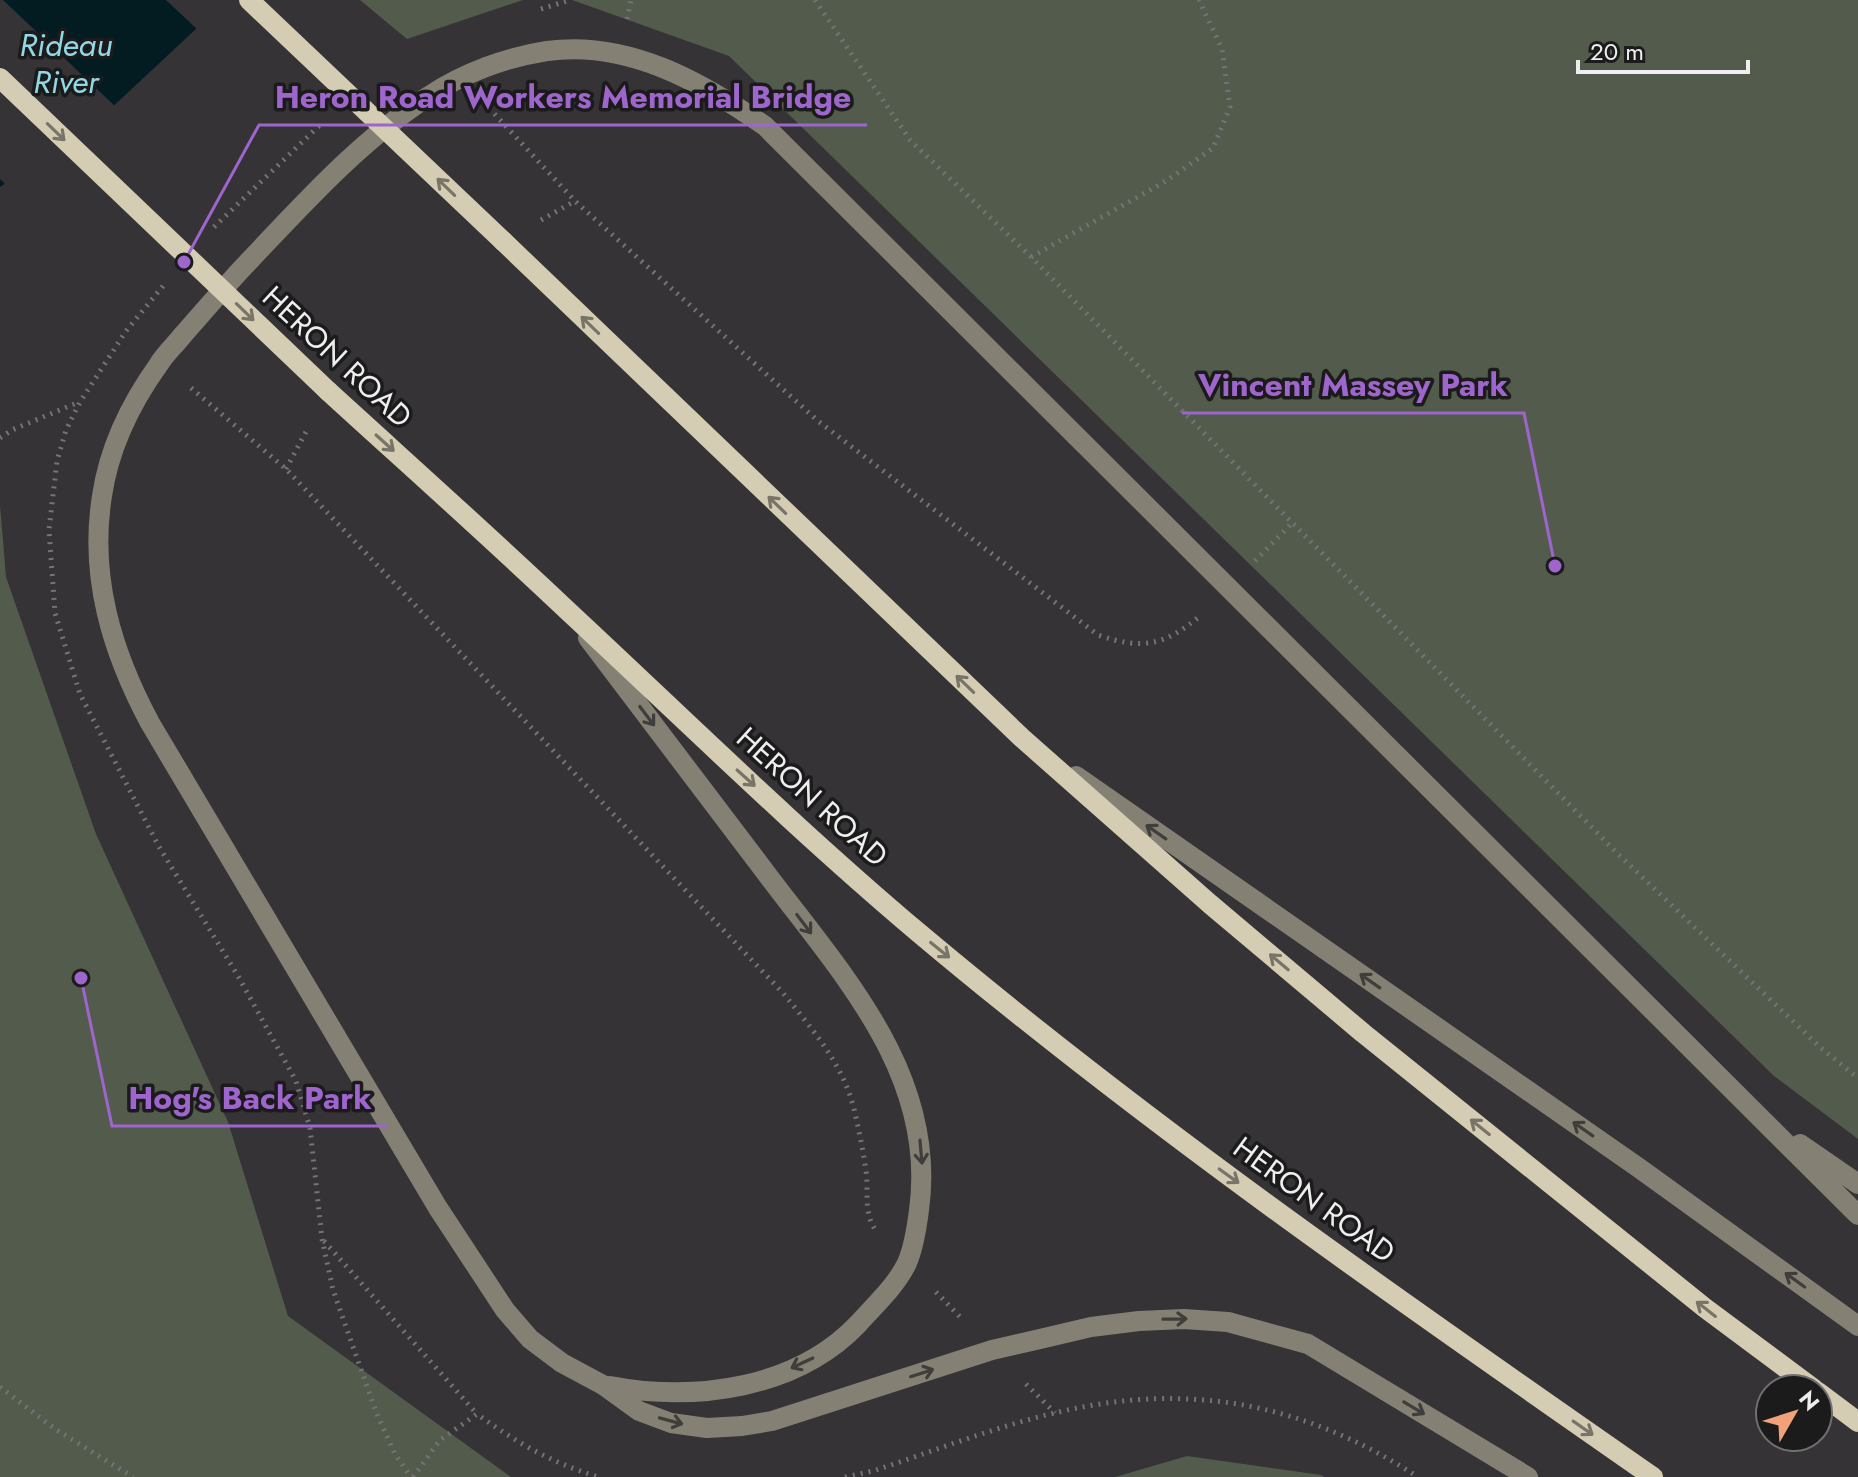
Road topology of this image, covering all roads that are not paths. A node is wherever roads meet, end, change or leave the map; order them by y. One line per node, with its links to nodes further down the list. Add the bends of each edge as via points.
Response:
1 (249, 0): 4 (main road, one-way to 1, bridge)
2 (0, 78): 3 (main road, HERON ROAD, one-way to 3, bridge, via 328,391)
3 (567, 609): 10 (lane, one-way to 10, via 876,1023 912,1100 923,1180 907,1262 847,1336 811,1360 722,1391 641,1392); 14 (main road, HERON ROAD, one-way to 14, via 865,886 1064,1050 1293,1223)
4 (1022, 738): 8 (lane, one-way to 4); 9 (main road, one-way to 4, via 1363,1033)
5 (1750, 1109): 6 (lane); 7 (lane); 10 (lane, via 765,126 723,97 632,57 586,49 505,60 430,95 343,166 160,362 130,410 102,495 100,584 129,683 438,1208 530,1339)
6 (1858, 1184)
7 (1858, 1215)
8 (1858, 1326)
9 (1792, 1373)
10 (603, 1385): 13 (lane, one-way to 13, via 639,1411 671,1423 742,1426 992,1350 1091,1327 1184,1319 1228,1322 1308,1344)
11 (1834, 1404): 12 (main road)
12 (1858, 1422)
13 (1528, 1477)
14 (1653, 1477)

